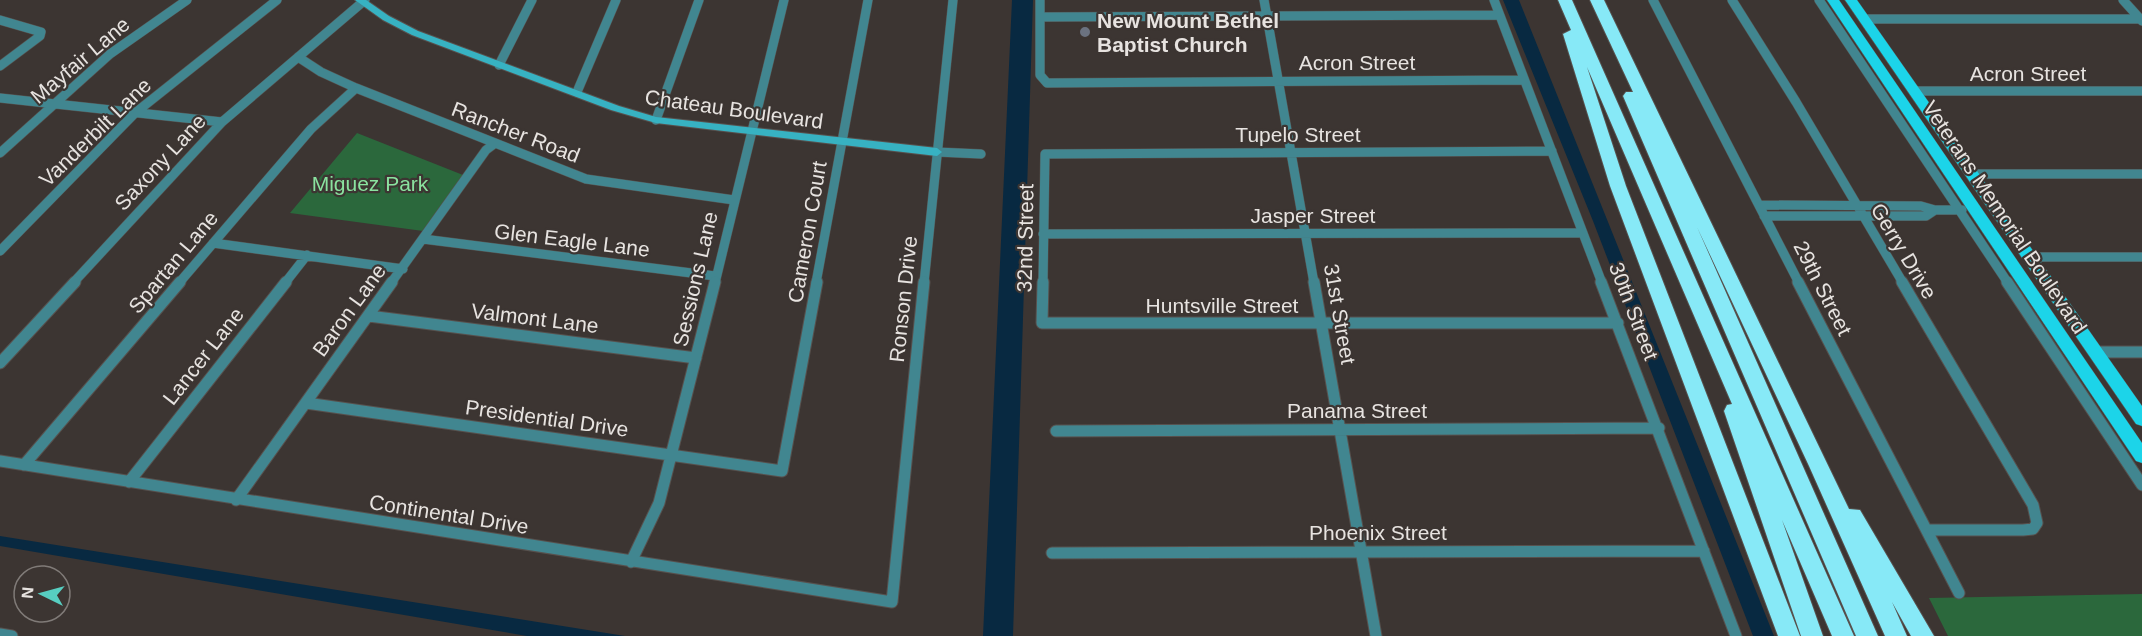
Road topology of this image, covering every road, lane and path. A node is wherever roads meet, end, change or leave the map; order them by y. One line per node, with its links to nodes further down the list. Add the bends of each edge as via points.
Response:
1 (187, 0): 38 (street, Mayfair Lane, via 110,54)
2 (277, 0): 39 (street, Vanderbilt Lane)
3 (532, 0): 28 (street)
4 (616, 0): 36 (street)
5 (699, 0): 41 (street)
6 (784, 0): 44 (street, Sessions Lane)
7 (868, 0): 45 (street, Cameron Court)
8 (953, 0): 48 (street, Ronson Drive)
9 (1040, 0): 23 (street)
10 (1264, 0): 24 (street, 31st Street)
11 (1494, 0): 22 (street, 30th Street)
12 (1564, 0): 80 (highway); 110 (highway, via 1587,94)
13 (1597, 0): 94 (highway); 113 (highway, via 1635,109)
14 (1653, 0): 56 (street, 29th Street)
15 (1732, 0): 57 (street, Gerry Drive)
16 (1819, 0): 59 (street)
17 (1833, 0): 30 (main road, Veterans Memorial Boulevard)
18 (1839, 0): 21 (main road, via 1844,6)
19 (2123, 0): 25 (street)
20 (363, 1): 27 (street, Saxony Lane); 28 (street, Chateau Boulevard, via 415,33)
21 (1858, 9): 25 (street); 34 (main road, Veterans Memorial Boulevard)
22 (1499, 15): 24 (street); 32 (street, 30th Street)
23 (1042, 17): 24 (street); 31 (street, Acron Street, via 1040,75 1047,83)
24 (1267, 17): 31 (street, 31st Street)
25 (2141, 19)
26 (0, 20): 29 (street, via 40,32 40,36)
27 (298, 57): 33 (street, Rancher Road); 42 (street, Saxony Lane)
28 (499, 64): 36 (street, Chateau Boulevard)
29 (0, 66)
30 (1882, 73): 40 (main road, via 1914,110); 43 (main road, Veterans Memorial Boulevard)
31 (1278, 80): 32 (street, Acron Street); 49 (street, 31st Street)
32 (1524, 80): 47 (street, 30th Street)
33 (356, 88): 46 (street, Rancher Road); 67 (street, Spartan Lane, via 310,129)
34 (1915, 91): 35 (street, Acron Street); 40 (main road, Veterans Memorial Boulevard)
35 (2142, 91)
36 (577, 93): 41 (street, Chateau Boulevard)
37 (0, 98): 38 (street)
38 (51, 105): 39 (street); 50 (street, Mayfair Lane)
39 (135, 113): 42 (street); 68 (street, Vanderbilt Lane)
40 (1931, 115): 53 (main road, Veterans Memorial Boulevard)
41 (656, 120): 44 (street, Chateau Boulevard)
42 (222, 122): 84 (street, Saxony Lane)
43 (1919, 127): 53 (main road, via 1937,132); 60 (main road, Veterans Memorial Boulevard)
44 (750, 130): 45 (street, Chateau Boulevard); 55 (street, Sessions Lane)
45 (842, 141): 48 (street, Chateau Boulevard); 95 (street, Cameron Court)
46 (494, 144): 55 (street, Rancher Road, via 586,179); 66 (street, Baron Lane)
47 (1552, 151): 49 (street, Tupelo Street); 64 (street, 30th Street)
48 (937, 152): 51 (street, Chateau Boulevard); 105 (street, Ronson Drive)
49 (1291, 152): 52 (street, Tupelo Street); 63 (street, 31st Street)
50 (0, 153)
51 (981, 154)
52 (1045, 154): 65 (street, 32nd Street)
53 (1968, 168): 54 (street); 71 (main road, Veterans Memorial Boulevard)
54 (2142, 174)
55 (734, 200): 74 (street, Sessions Lane)
56 (1759, 205): 57 (street); 61 (street, 29th Street)
57 (1856, 206): 58 (street, via 1921,206); 62 (street, Gerry Drive)
58 (1935, 210): 59 (street); 62 (street, via 1926,216)
59 (1959, 210): 60 (street); 97 (street)
60 (1975, 210): 69 (main road, Veterans Memorial Boulevard)
61 (1764, 216): 62 (street); 99 (street, 29th Street)
62 (1862, 216): 99 (street, Gerry Drive, via 2033,505 2037,523 2023,530)
63 (1306, 233): 64 (street, Jasper Street); 65 (street, Jasper Street); 79 (street, 31st Street)
64 (1583, 233): 77 (street, 30th Street)
65 (1043, 234): 78 (street, 32nd Street)
66 (423, 239): 73 (street, Baron Lane); 74 (street, Glen Eagle Lane)
67 (213, 243): 70 (street); 93 (street, Spartan Lane)
68 (0, 251)
69 (2003, 252): 76 (main road, via 2050,310); 91 (main road, Veterans Memorial Boulevard)
70 (306, 255): 73 (street); 96 (street, Lancer Lane)
71 (2030, 257): 72 (street); 76 (main road, Veterans Memorial Boulevard)
72 (2142, 257)
73 (403, 268): 75 (street, Baron Lane)
74 (716, 276): 83 (street, Sessions Lane)
75 (369, 316): 83 (street, Valmont Lane); 85 (street, Baron Lane)
76 (2073, 320): 81 (main road, Veterans Memorial Boulevard)
77 (1618, 322): 79 (street, Huntsville Street); 87 (street, 30th Street)
78 (1042, 323): 79 (street, Huntsville Street)
79 (1323, 325): 88 (street, 31st Street)
80 (1718, 351): 111 (highway, via 1735,415); 112 (highway)
81 (2096, 352): 82 (street); 86 (main road, Veterans Memorial Boulevard)
82 (2142, 352)
83 (696, 358): 90 (street, Sessions Lane)
84 (0, 363)
85 (306, 403): 90 (street, Presidential Drive); 98 (street, Baron Lane)
86 (2142, 419)
87 (1659, 428): 88 (street, Panama Street); 101 (street, 30th Street)
88 (1341, 429): 89 (street, Panama Street); 100 (street, 31st Street)
89 (1056, 431)
90 (673, 456): 95 (street, Presidential Drive); 103 (street, Sessions Lane, via 659,503)
91 (2142, 456)
92 (0, 461): 93 (street, Continental Drive)
93 (24, 465): 96 (street, Continental Drive)
94 (1819, 466): 114 (highway); 115 (highway, via 1835,483)
95 (782, 471)
96 (129, 482): 98 (street, Continental Drive)
97 (2142, 485)
98 (236, 500): 103 (street, Continental Drive)
99 (1927, 531): 104 (street, 29th Street)
100 (1362, 551): 101 (street, Phoenix Street); 102 (street, Phoenix Street); 108 (street, 31st Street)
101 (1704, 551): 109 (street, 30th Street)
102 (1052, 553)
103 (631, 562): 105 (street, Continental Drive)
104 (1959, 593)
105 (892, 602)
106 (0, 634): 107 (street)
107 (12, 636)
108 (1377, 636)
109 (1736, 636)
110 (1789, 636)
111 (1812, 636)
112 (1844, 636)
113 (1867, 636)
114 (1896, 636)
115 (1923, 636)

